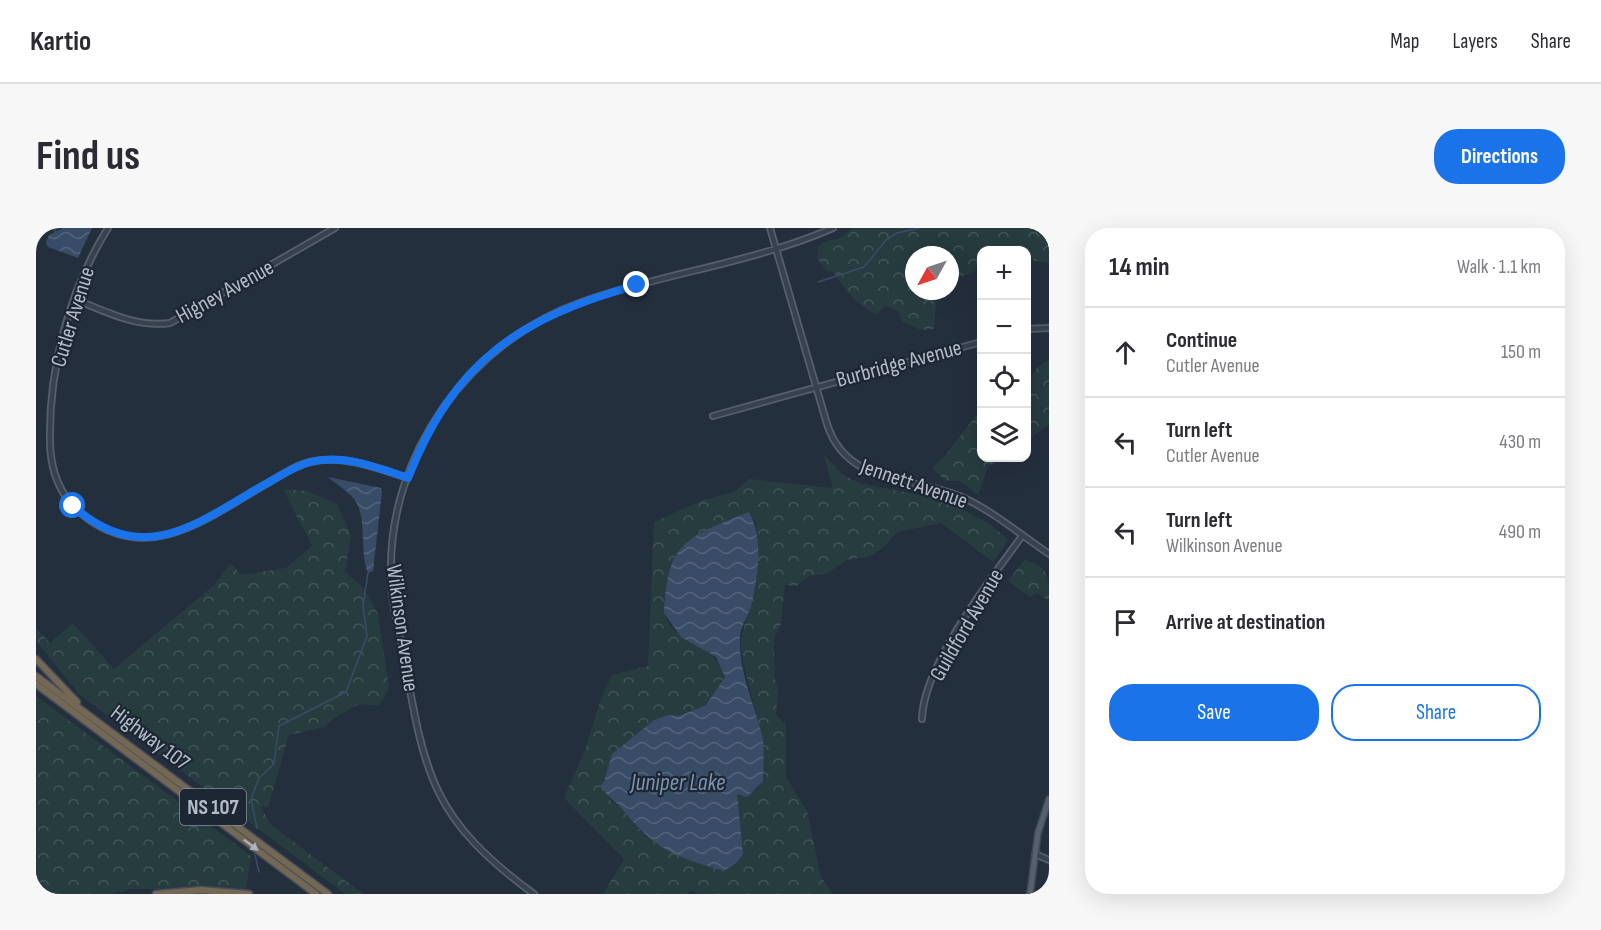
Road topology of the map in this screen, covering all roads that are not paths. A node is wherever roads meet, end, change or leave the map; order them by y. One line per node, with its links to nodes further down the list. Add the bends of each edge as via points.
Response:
1 (108, 228): 6 (street, Cutler Avenue)
2 (335, 228): 6 (street, Higney Avenue, via 170,323 133,321)
3 (770, 228): 5 (street)
4 (833, 228): 5 (street, Wilkinson Avenue)
5 (776, 248): 10 (street, Jennett Avenue); 12 (street, Wilkinson Avenue, via 595,297 517,333 484,359 446,402)
6 (74, 299): 12 (street, Cutler Avenue, via 58,352 50,452 54,474 65,496 94,524 131,537 177,534 289,471 320,460 339,459)
7 (1049, 328): 8 (street)
8 (1031, 329)
9 (977, 343): 10 (street, Burbridge Avenue)
10 (816, 386): 11 (street, Burbridge Avenue); 13 (street, Jennett Avenue, via 831,438 849,462 965,498)
11 (713, 416)
12 (408, 478): 27 (street, Wilkinson Avenue, via 394,527 391,574 425,763 441,799 472,843)
13 (1022, 536): 14 (street, Jennett Avenue); 18 (street, Guildford Avenue, via 950,645 935,673)
14 (1049, 554)
15 (36, 659): 19 (highway)
16 (36, 676): 19 (highway, Highway 107 / NS 107)
17 (36, 684): 25 (highway, one-way to 25)
18 (922, 719)
19 (96, 721): 26 (highway, Highway 107 / NS 107)
20 (1049, 799): 21 (main road)
21 (1035, 854): 22 (street); 28 (main road)
22 (1049, 860)
23 (156, 894): 24 (highway, via 201,890)
24 (249, 894)
25 (316, 894)
26 (328, 894)
27 (534, 894)
28 (1030, 894)

